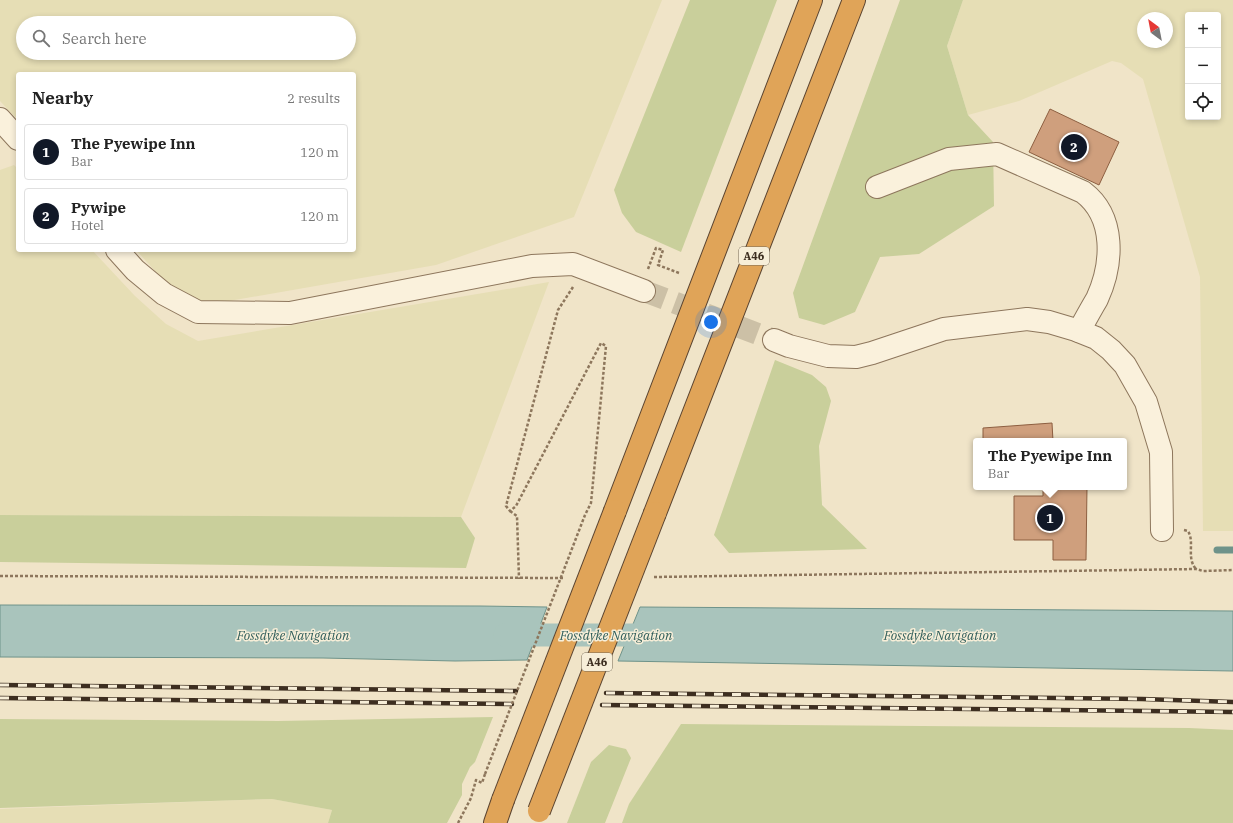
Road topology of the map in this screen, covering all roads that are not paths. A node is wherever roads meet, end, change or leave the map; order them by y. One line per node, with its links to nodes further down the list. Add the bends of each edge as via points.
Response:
1 (811, 0): 12 (highway, bridge)
2 (854, 0): 11 (highway, A46, bridge)
3 (0, 119): 4 (lane)
4 (16, 137)
5 (877, 187): 8 (lane, via 949,159 997,154 1083,192 1096,204 1109,233 1107,266 1097,297)
6 (119, 252): 7 (lane, via 135,270 164,294 198,312 290,314 532,266 559,263)
7 (646, 281)
8 (1078, 331): 9 (lane, via 1049,322 1027,319 996,322 944,329 872,354 856,356 828,356); 10 (lane, via 1096,338 1120,360 1138,384 1146,402 1160,452)
9 (774, 340)
10 (1162, 530)
11 (537, 817)
12 (495, 823)

